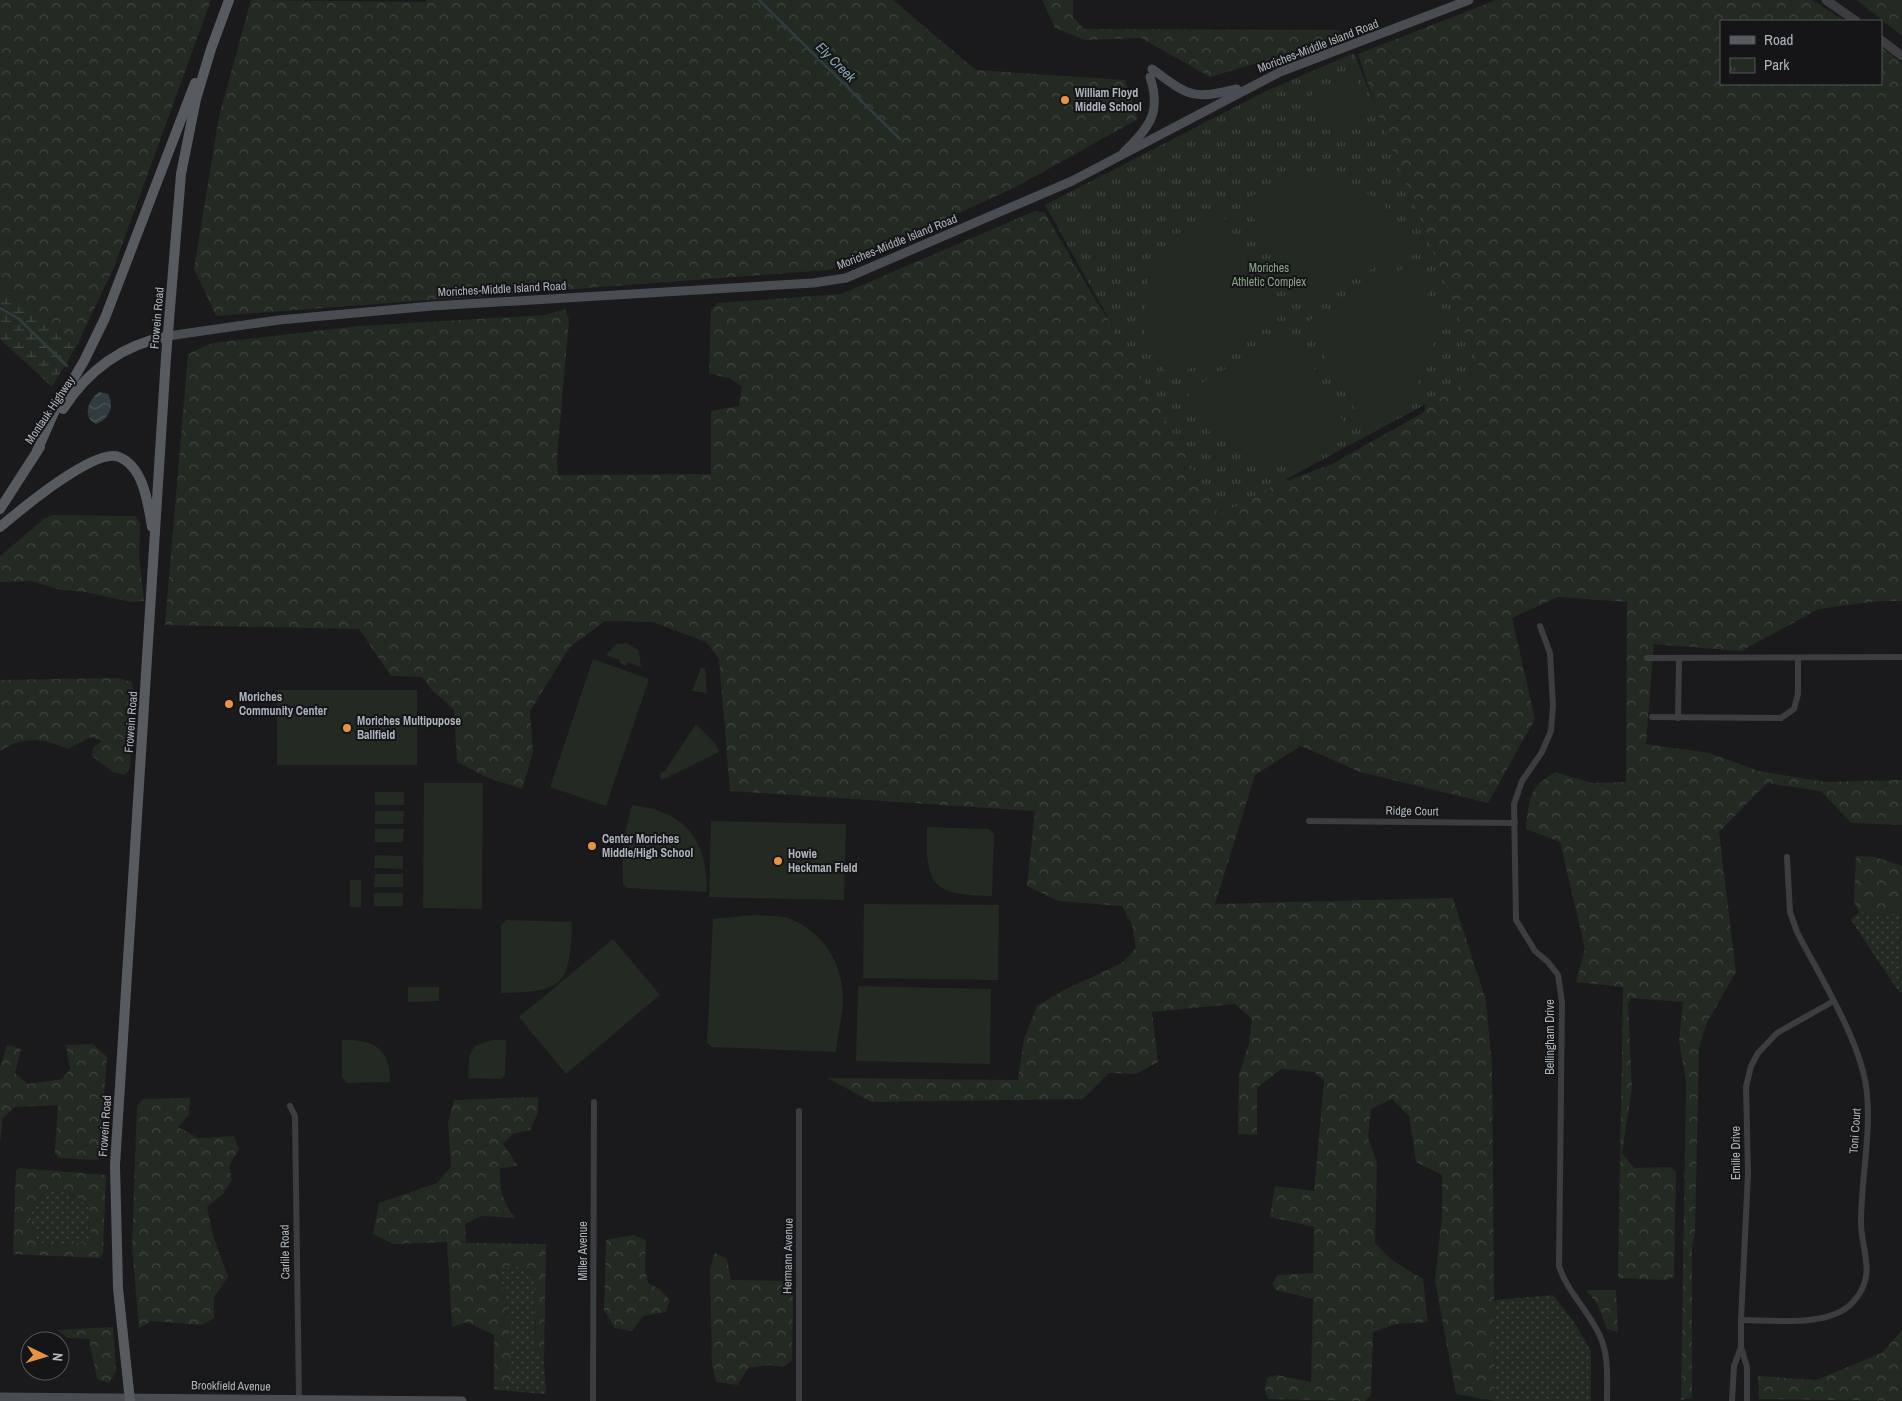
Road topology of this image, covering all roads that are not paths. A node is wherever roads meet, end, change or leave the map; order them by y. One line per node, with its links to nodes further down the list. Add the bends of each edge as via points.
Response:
1 (229, 0): 6 (main road)
2 (1469, 0): 8 (main road, Moriches-Middle Island Road, via 1296,65)
3 (1826, 0): 4 (street)
4 (1855, 20)
5 (1882, 41): 7 (street)
6 (211, 49): 10 (main road, Frowein Road, via 182,162); 11 (main road, via 187,101 105,318 55,410)
7 (1902, 56)
8 (1252, 85): 9 (main road, Moriches-Middle Island Road); 9 (main road, via 1210,96 1191,95 1151,73 1155,104 1151,120 1142,134)
9 (1116, 159): 10 (main road, Moriches-Middle Island Road, via 1038,196 854,276 838,280 432,306 279,320)
10 (168, 336): 11 (main road, Montauk Highway, via 129,349 94,370 71,397); 14 (main road, Frowein Road)
11 (37, 451): 12 (main road, Montauk Highway)
12 (0, 509)
13 (0, 527): 14 (main road, via 46,490 111,455 128,463 140,482 148,501)
14 (155, 544): 34 (main road, Frowein Road, via 115,1172 118,1288)
15 (1540, 626): 23 (street, Bellingham Drive, via 1550,653 1551,731 1542,752 1522,781 1514,804)
16 (1902, 657): 18 (street)
17 (1647, 658): 19 (street)
18 (1798, 658): 19 (street); 21 (street, via 1798,694 1794,709 1781,718)
19 (1679, 659): 21 (street)
20 (1652, 717): 21 (street)
21 (1678, 718)
22 (1309, 821): 23 (street, Ridge Court)
23 (1515, 823): 39 (street, Bellingham Drive, via 1516,920 1535,951 1558,975 1562,1002 1560,1266 1564,1281 1600,1336 1607,1357)
24 (1787, 857): 25 (street, Toni Court, via 1790,912 1796,932)
25 (1832, 1002): 29 (street, Emilie Drive, via 1778,1033 1758,1053 1751,1066 1746,1088 1748,1173); 29 (street, Toni Court, via 1857,1050 1867,1092 1869,1120 1861,1186 1861,1228 1867,1268 1864,1284 1853,1302 1821,1320)
26 (594, 1102): 37 (street, Miller Avenue)
27 (290, 1106): 35 (street, Carlile Road, via 295,1116)
28 (799, 1111): 38 (street, Hermann Avenue)
29 (1741, 1320): 30 (street, Emilie Drive)
30 (1741, 1347): 31 (street, Emilie Drive); 32 (street, Emilie Drive)
31 (1733, 1372): 32 (street); 40 (street, Emilie Drive)
32 (1747, 1373): 41 (street, Emilie Drive)
33 (0, 1397): 34 (main road, Brookfield Avenue)
34 (130, 1400): 35 (main road, Brookfield Avenue)
35 (299, 1400): 36 (main road, Brookfield Avenue)
36 (462, 1401)
37 (593, 1401)
38 (799, 1401)
39 (1607, 1401)
40 (1732, 1401)
41 (1747, 1401)

